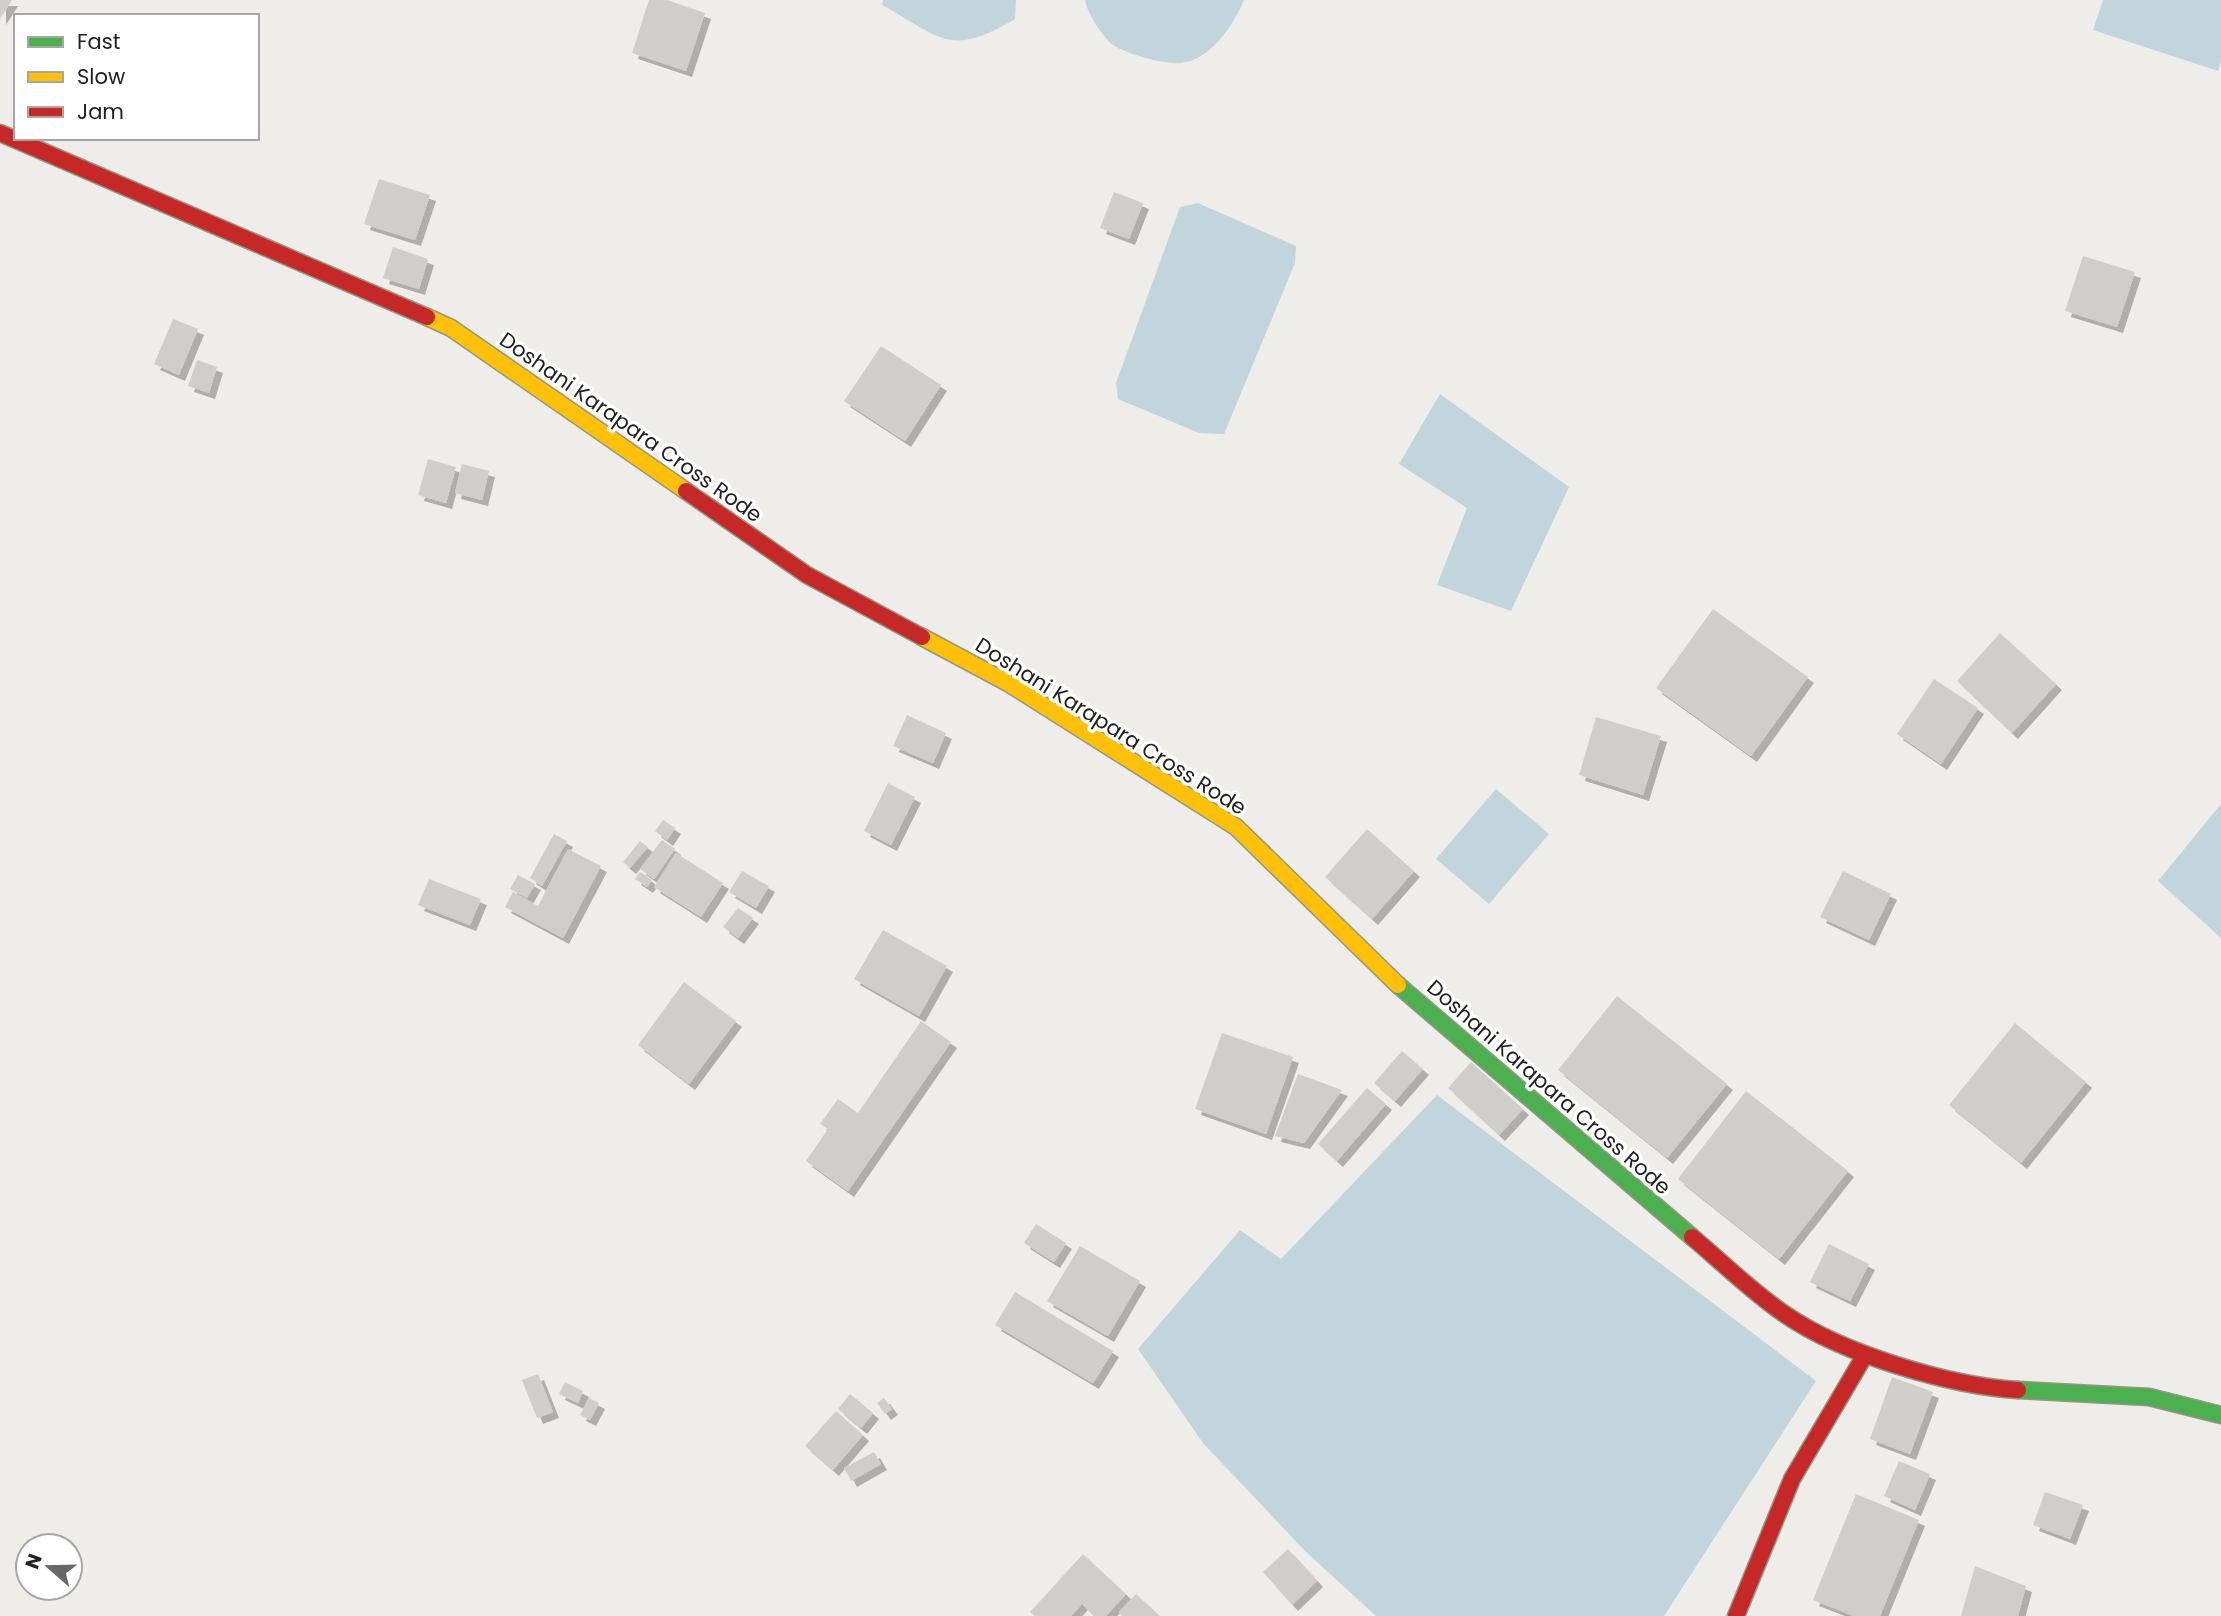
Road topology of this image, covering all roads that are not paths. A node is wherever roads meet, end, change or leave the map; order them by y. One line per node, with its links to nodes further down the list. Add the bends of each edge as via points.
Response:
1 (16, 140): 2 (street, Doshani Karapara Cross Rode, via 451,328 807,575 1008,683 1236,827 1321,914 1548,1117 1787,1315)
2 (1865, 1355): 3 (street, Doshani Karapara Cross Rode, via 1988,1388 2149,1397); 4 (street, via 1792,1479)
3 (2221, 1415)
4 (1736, 1616)

